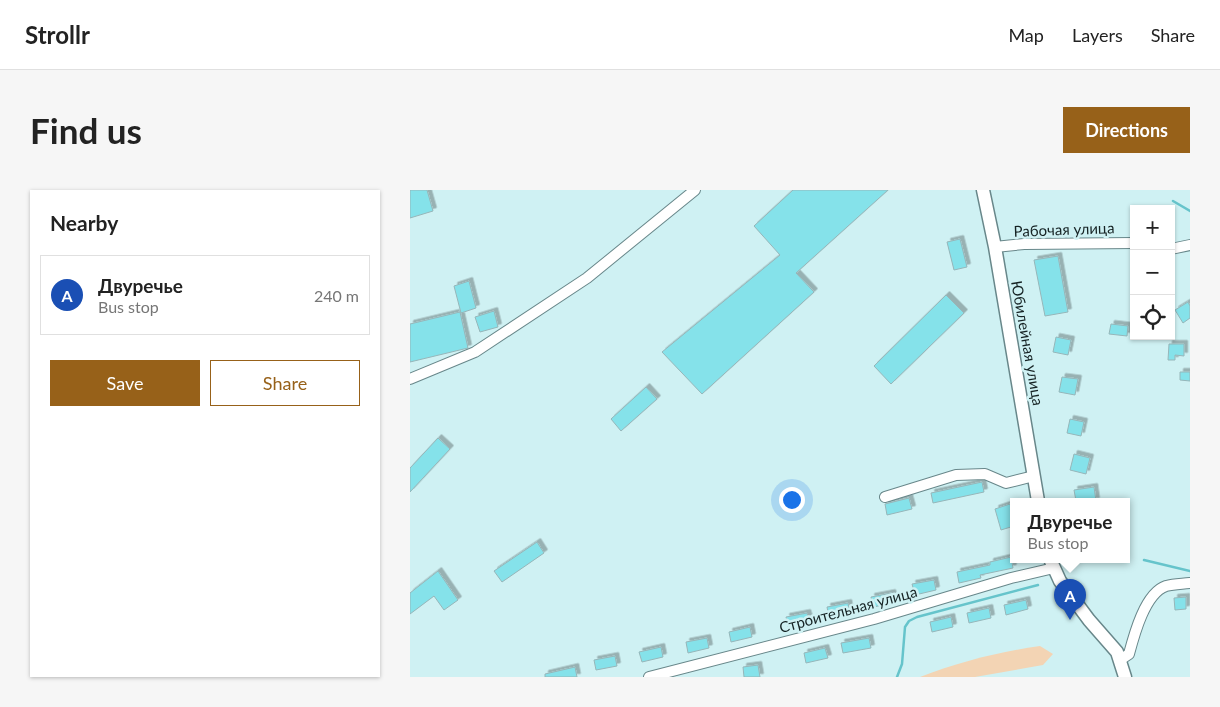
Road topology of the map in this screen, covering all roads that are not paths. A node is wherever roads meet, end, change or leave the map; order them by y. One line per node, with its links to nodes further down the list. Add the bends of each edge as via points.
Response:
1 (696, 190): 7 (street, via 587,278 491,342)
2 (982, 190): 5 (main road, Юбилейная улица)
3 (1130, 243): 5 (street, Рабочая улица)
4 (1190, 245): 6 (street)
5 (995, 247): 8 (main road, Юбилейная улица)
6 (1175, 248)
7 (410, 379)
8 (1034, 476): 9 (street, via 1006,483 985,474 956,475); 10 (main road, Юбилейная улица)
9 (885, 497)
10 (1038, 498)
11 (1052, 564): 13 (main road, via 1060,581); 14 (street, Строительная улица, via 874,619)
12 (1190, 583): 13 (street, via 1165,587 1152,597 1129,654)
13 (1120, 660): 15 (main road)
14 (649, 677)
15 (1125, 677)

